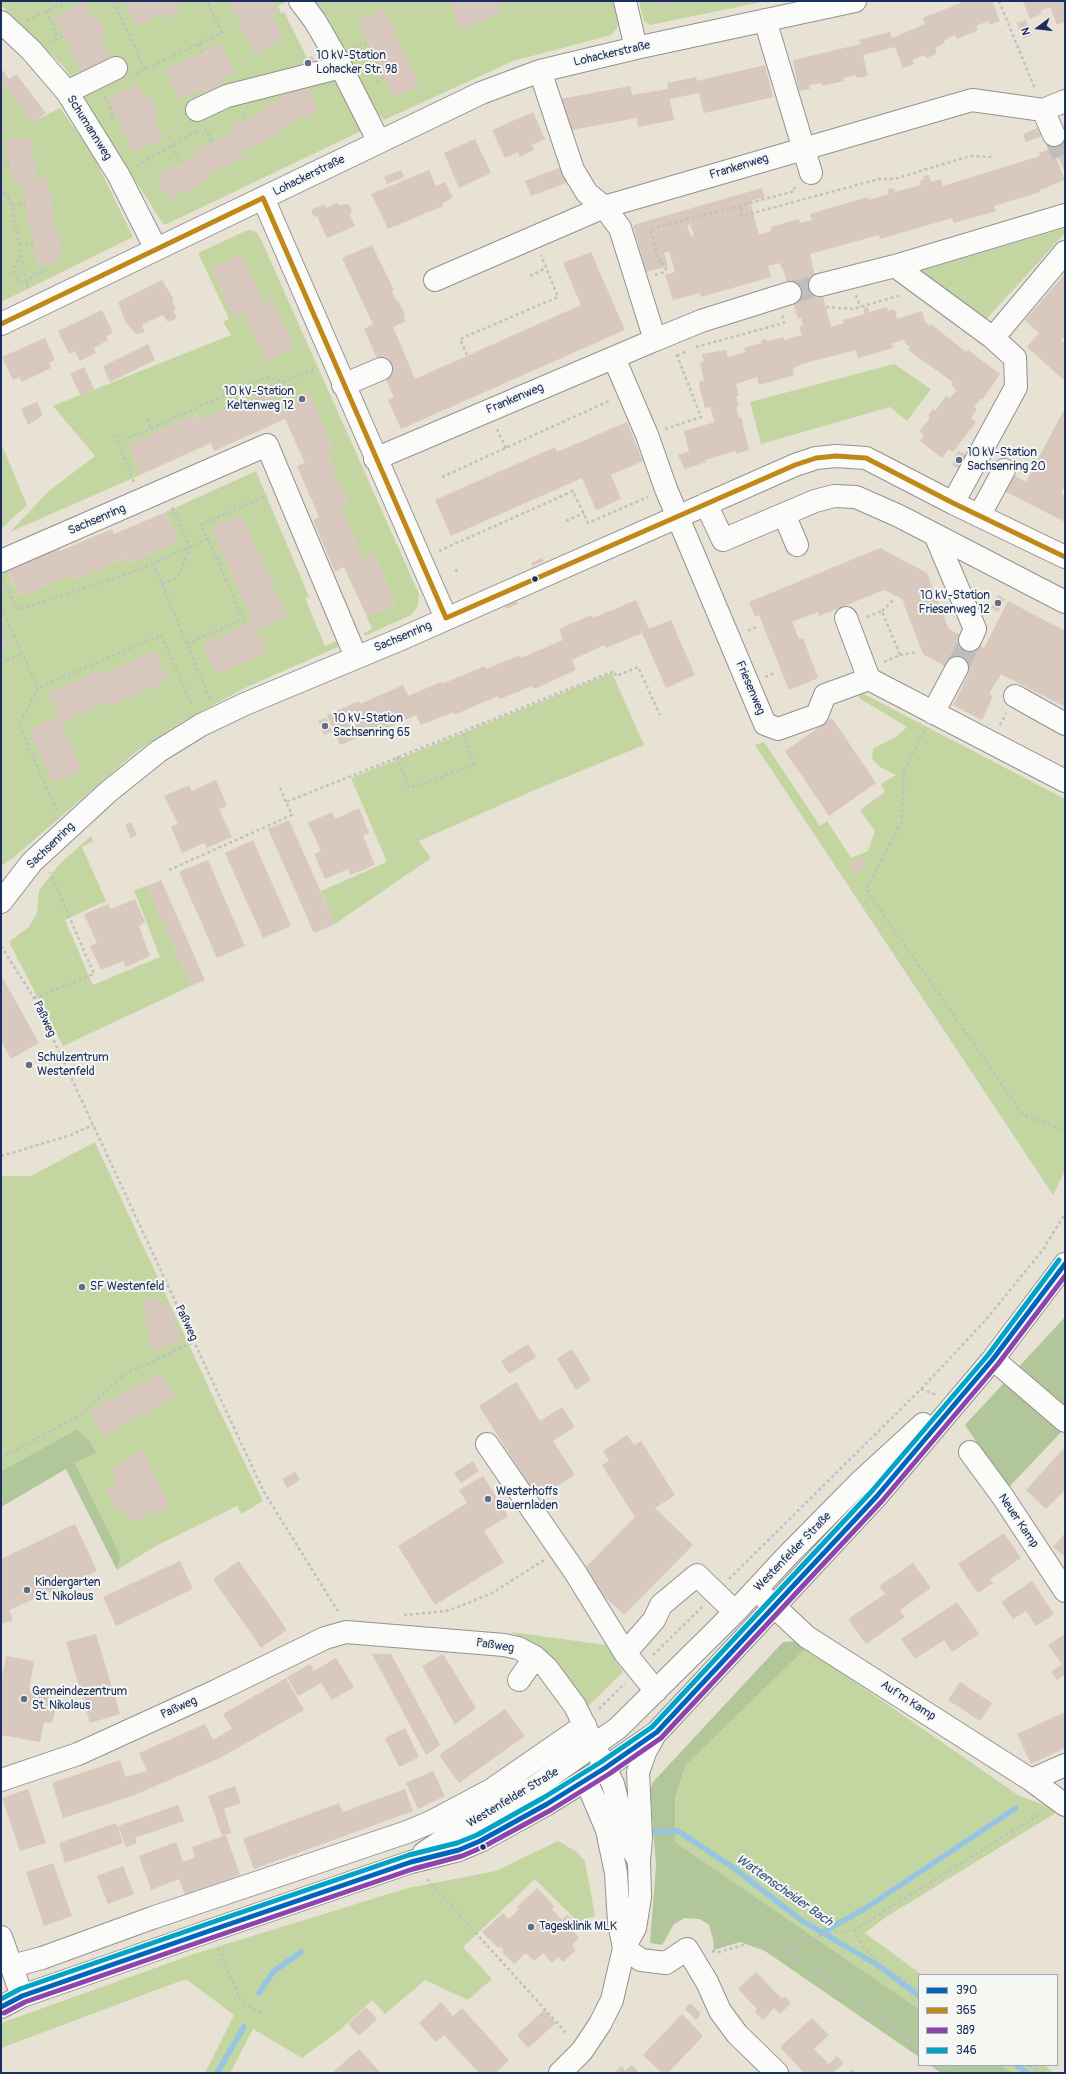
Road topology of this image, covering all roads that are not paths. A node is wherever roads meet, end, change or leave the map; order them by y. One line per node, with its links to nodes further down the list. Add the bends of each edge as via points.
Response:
1 (300, 1): 7 (street, via 315,21)
2 (625, 1): 6 (street)
3 (855, 1): 4 (street, Lohackerstraße)
4 (765, 20): 6 (street, Lohackerstraße); 16 (street)
5 (5, 26): 10 (street, Schumannweg, via 36,55)
6 (636, 48): 9 (street, Lohackerstraße)
7 (341, 67): 13 (street, via 227,96); 15 (street)
8 (124, 71): 10 (street)
9 (540, 72): 15 (street, Lohackerstraße, via 481,93); 19 (street, via 573,170 587,193)
10 (67, 92): 21 (street, Schumannweg, via 119,176)
11 (1065, 101): 12 (street)
12 (1043, 110): 14 (street); 16 (street, Frankenweg, via 972,100)
13 (201, 118)
14 (1054, 135)
15 (380, 142): 18 (street, Lohackerstraße)
16 (804, 148): 17 (street); 19 (street, Frankenweg)
17 (811, 173)
18 (262, 198): 21 (street, Lohackerstraße); 32 (street)
19 (604, 207): 24 (street, Frankenweg); 28 (street, via 620,228)
20 (1065, 215): 23 (street)
21 (156, 249): 27 (street, Lohackerstraße)
22 (1065, 252): 29 (street)
23 (895, 266): 25 (street); 29 (street)
24 (435, 280)
25 (820, 285)
26 (783, 296): 28 (street, Frankenweg, via 701,320)
27 (1, 324)
28 (661, 337): 30 (street, Frankenweg)
29 (993, 338): 35 (street, via 1015,358 1016,387)
30 (614, 358): 33 (street, Frankenweg); 38 (street, Friesenweg)
31 (381, 369): 32 (street)
32 (343, 385): 33 (street)
33 (375, 459): 45 (street)
34 (1004, 470): 39 (street)
35 (953, 503): 36 (street, Sachsenring, via 866,458 836,456 795,464); 39 (street, Sachsenring)
36 (706, 504): 37 (street, via 722,540); 38 (street, Sachsenring)
37 (784, 514): 40 (street, via 834,496 856,497 899,516); 41 (street)
38 (679, 516): 45 (street, Sachsenring); 50 (street, Friesenweg, via 765,724 778,729 817,715 825,695)
39 (979, 516): 42 (street, Sachsenring)
40 (936, 537): 44 (street); 47 (street, via 975,629)
41 (797, 545)
42 (1065, 557)
43 (1, 561): 48 (street, Sachsenring, via 267,445)
44 (1065, 602)
45 (446, 618): 48 (street, Sachsenring)
46 (847, 621): 50 (street)
47 (970, 640)
48 (356, 657): 55 (street, Sachsenring, via 209,720 159,752 129,775 32,862)
49 (957, 668): 52 (street)
50 (867, 674): 52 (street)
51 (1015, 696): 53 (street)
52 (933, 713): 54 (street)
53 (1065, 724)
54 (1065, 781)
55 (1, 902)
56 (1065, 1264): 57 (street, Westenfelder Straße)
57 (992, 1359): 58 (street); 61 (street, Westenfelder Straße, via 862,1480); 63 (street, Westenfelder Straße, via 877,1496)
58 (1065, 1421)
59 (487, 1444): 65 (street, via 560,1550)
60 (970, 1452): 62 (street, Neuer Kamp)
61 (756, 1590): 63 (street, Auf'm Kamp); 64 (street, Westenfelder Straße)
62 (1065, 1591)
63 (774, 1607): 70 (street, Westenfelder Straße); 76 (street, Auf'm Kamp, via 807,1637)
64 (735, 1612): 65 (street, via 697,1575 661,1604 654,1620); 68 (street, Westenfelder Straße)
65 (625, 1653): 68 (street)
66 (534, 1657): 67 (street); 69 (street, Paßweg, via 557,1681); 74 (street, Paßweg, via 518,1648 504,1645 346,1632 325,1638 78,1754)
67 (519, 1680)
68 (656, 1691): 71 (street, Westenfelder Straße, via 618,1728)
69 (585, 1725): 71 (street, Paßweg); 82 (street, via 491,1790 425,1824 42,1958)
70 (656, 1732): 73 (street, Westenfelder Straße); 78 (street, via 638,1772 641,1838)
71 (595, 1746): 73 (street); 75 (street); 79 (street, Westenfelder Straße, via 502,1808 458,1830)
72 (1065, 1765): 76 (street)
73 (605, 1768): 75 (street, Westenfelder Straße); 78 (street, via 613,1784 627,1840)
74 (1, 1780)
75 (586, 1780): 79 (street, Westenfelder Straße, via 480,1841 459,1850); 81 (street, via 607,1830 616,1873 619,1923)
76 (1031, 1780): 77 (street, Auf'm Kamp)
77 (1062, 1803)
78 (639, 1860): 81 (street, via 640,1897 635,1928)
79 (411, 1862): 83 (street, Westenfelder Straße)
80 (1, 1937): 82 (street)
81 (624, 1948): 86 (street, via 612,2000 600,2024 582,2051); 87 (street, via 641,1960 666,1963 687,1948 720,2011 737,2034)
82 (12, 1966): 83 (street)
83 (22, 1996): 84 (street, Westenfelder Straße); 85 (street, Westenfelder Straße)
84 (1, 2000)
85 (1, 2007)
86 (560, 2073)
87 (777, 2073)

